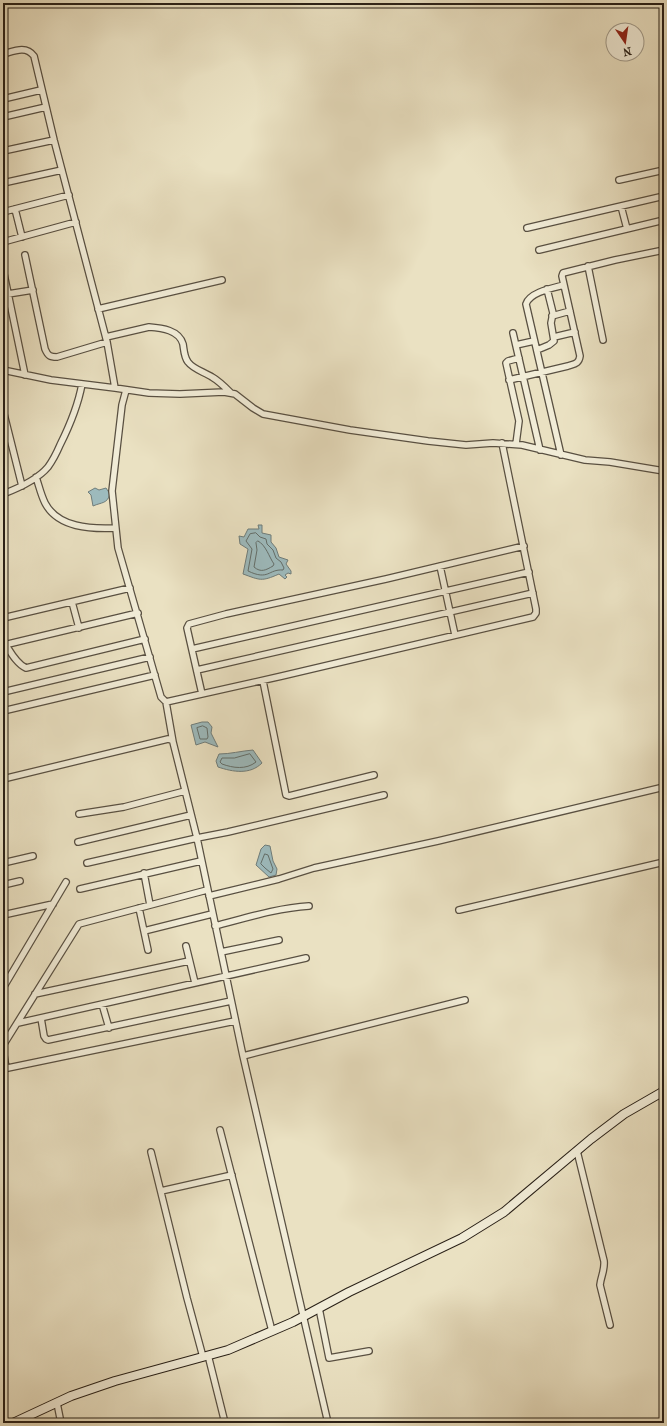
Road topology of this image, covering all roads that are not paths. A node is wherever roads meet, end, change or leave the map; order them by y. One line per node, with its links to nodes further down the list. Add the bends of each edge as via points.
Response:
1 (3, 54): 2 (street, via 20,50 30,51 34,56)
2 (41, 90): 3 (street); 4 (street)
3 (3, 99)
4 (46, 107): 5 (street); 6 (street)
5 (3, 117)
6 (54, 140): 7 (street); 8 (street)
7 (3, 151)
8 (62, 170): 11 (street); 12 (street)
9 (664, 170): 10 (street)
10 (619, 180)
11 (3, 183)
12 (69, 195): 15 (street); 18 (street)
13 (664, 196): 14 (street)
14 (621, 206): 19 (street); 20 (street)
15 (15, 209): 16 (street); 21 (street)
16 (3, 212)
17 (664, 220): 20 (street)
18 (76, 222): 21 (street); 33 (street)
19 (527, 228)
20 (626, 229): 23 (street)
21 (22, 237): 22 (street)
22 (3, 242)
23 (539, 250)
24 (664, 250): 26 (street)
25 (25, 255): 31 (street)
26 (588, 266): 29 (street, via 563,273); 40 (street)
27 (3, 269): 32 (street)
28 (222, 280): 33 (street)
29 (564, 285): 30 (street); 34 (street)
30 (548, 289): 35 (street); 41 (street, via 526,304)
31 (33, 290): 32 (street); 39 (street, via 48,355 57,357)
32 (8, 294): 47 (street)
33 (98, 309): 39 (street)
34 (570, 311): 35 (street); 36 (street)
35 (552, 316): 38 (street)
36 (575, 332): 38 (street); 46 (street, via 580,360)
37 (513, 333): 42 (street)
38 (554, 337): 43 (street, via 553,343)
39 (106, 339): 51 (street); 53 (street, via 149,327 174,332 180,338 188,362)
40 (603, 340)
41 (534, 341): 42 (street); 43 (street)
42 (516, 345): 44 (street)
43 (536, 350): 46 (street)
44 (519, 358): 48 (street); 49 (street, via 506,363)
45 (3, 370): 47 (street)
46 (542, 372): 48 (street); 58 (street)
47 (25, 375): 50 (street)
48 (523, 377): 49 (street); 57 (street)
49 (509, 380): 56 (street, via 518,421)
50 (82, 384): 51 (street); 60 (street, via 76,410 67,432 47,467)
51 (115, 388): 52 (street)
52 (126, 390): 53 (street, via 149,394); 63 (street, via 112,491)
53 (231, 393): 55 (street, via 264,414 350,430 466,446)
54 (3, 410): 61 (street)
55 (502, 443): 56 (street); 64 (street)
56 (516, 444): 57 (street)
57 (540, 450): 58 (street)
58 (561, 455): 59 (street)
59 (664, 471)
60 (36, 477): 61 (street); 63 (street, via 45,503 53,514 80,527)
61 (22, 486): 62 (street)
62 (3, 494)
63 (115, 528): 67 (street)
64 (524, 546): 65 (street); 66 (street)
65 (440, 566): 68 (street); 78 (street, via 189,624 187,628)
66 (529, 572): 68 (street); 69 (street)
67 (130, 588): 70 (street); 72 (street)
68 (446, 591): 71 (street); 78 (street)
69 (533, 593): 71 (street); 75 (street, via 536,609 533,617)
70 (72, 602): 73 (street); 74 (street)
71 (450, 611): 75 (street); 80 (street)
72 (138, 613): 74 (street); 76 (street)
73 (3, 618)
74 (79, 628): 77 (street)
75 (455, 635): 82 (street)
76 (145, 639): 77 (street, via 26,668); 79 (street)
77 (5, 645)
78 (192, 649): 80 (street)
79 (150, 657): 81 (street); 83 (street)
80 (197, 670): 84 (street)
81 (155, 675): 85 (street, via 161,697); 86 (street)
82 (263, 681): 84 (street); 88 (street, via 286,795)
83 (3, 692)
84 (202, 694): 85 (street)
85 (166, 702): 87 (street)
86 (3, 711)
87 (173, 742): 89 (street, via 168,739); 91 (street)
88 (374, 775)
89 (3, 779)
90 (664, 787): 108 (street, via 314,868)
91 (185, 791): 93 (street, via 124,807); 94 (street)
92 (384, 795): 95 (street)
93 (79, 814)
94 (191, 815): 95 (street); 96 (street)
95 (197, 838): 98 (street); 101 (street)
96 (78, 842)
97 (33, 856): 100 (street)
98 (201, 861): 102 (street); 107 (street)
99 (664, 862): 113 (street)
100 (3, 863)
101 (87, 863)
102 (144, 873): 106 (street); 110 (street)
103 (20, 880): 105 (street)
104 (66, 882): 109 (street)
105 (3, 885)
106 (80, 889)
107 (208, 890): 108 (street); 110 (street)
108 (209, 896): 114 (street)
109 (53, 904): 115 (street); 127 (street)
110 (150, 905): 112 (street)
111 (309, 906): 116 (street, via 271,911)
112 (139, 908): 117 (street); 128 (street, via 79,924)
113 (459, 910)
114 (212, 914): 116 (street); 117 (street)
115 (3, 915)
116 (215, 926): 121 (street)
117 (144, 931): 120 (street)
118 (279, 940): 121 (street)
119 (186, 946): 123 (street)
120 (148, 950)
121 (221, 952): 125 (street)
122 (306, 958): 125 (street)
123 (190, 961): 126 (street); 128 (street)
124 (3, 976): 127 (street)
125 (226, 976): 126 (street); 130 (street)
126 (195, 983): 131 (street)
127 (5, 986)
128 (35, 994): 134 (street)
129 (465, 1000): 136 (street)
130 (231, 1001): 133 (street); 135 (street)
131 (102, 1004): 132 (street); 135 (street)
132 (41, 1018): 134 (street); 135 (street, via 46,1039)
133 (235, 1021): 136 (street); 137 (street)
134 (18, 1023): 137 (street, via 4,1044)
135 (109, 1028)
136 (243, 1056): 145 (street)
137 (4, 1069)
138 (664, 1091): 140 (street, via 624,1114)
139 (220, 1130): 142 (street)
140 (577, 1151): 144 (street, via 504,1212 462,1238); 146 (street, via 604,1261 605,1268 600,1285)
141 (151, 1152): 143 (street)
142 (232, 1175): 143 (street); 147 (street)
143 (160, 1191): 149 (street)
144 (319, 1308): 145 (street); 148 (street, via 329,1358)
145 (303, 1316): 147 (street); 154 (street)
146 (610, 1325)
147 (272, 1331): 149 (street, via 228,1350)
148 (369, 1351)
149 (206, 1356): 150 (street, via 115,1381); 153 (street)
150 (57, 1403): 151 (street); 152 (street)
151 (13, 1423)
152 (61, 1423)
153 (225, 1423)
154 (328, 1423)

